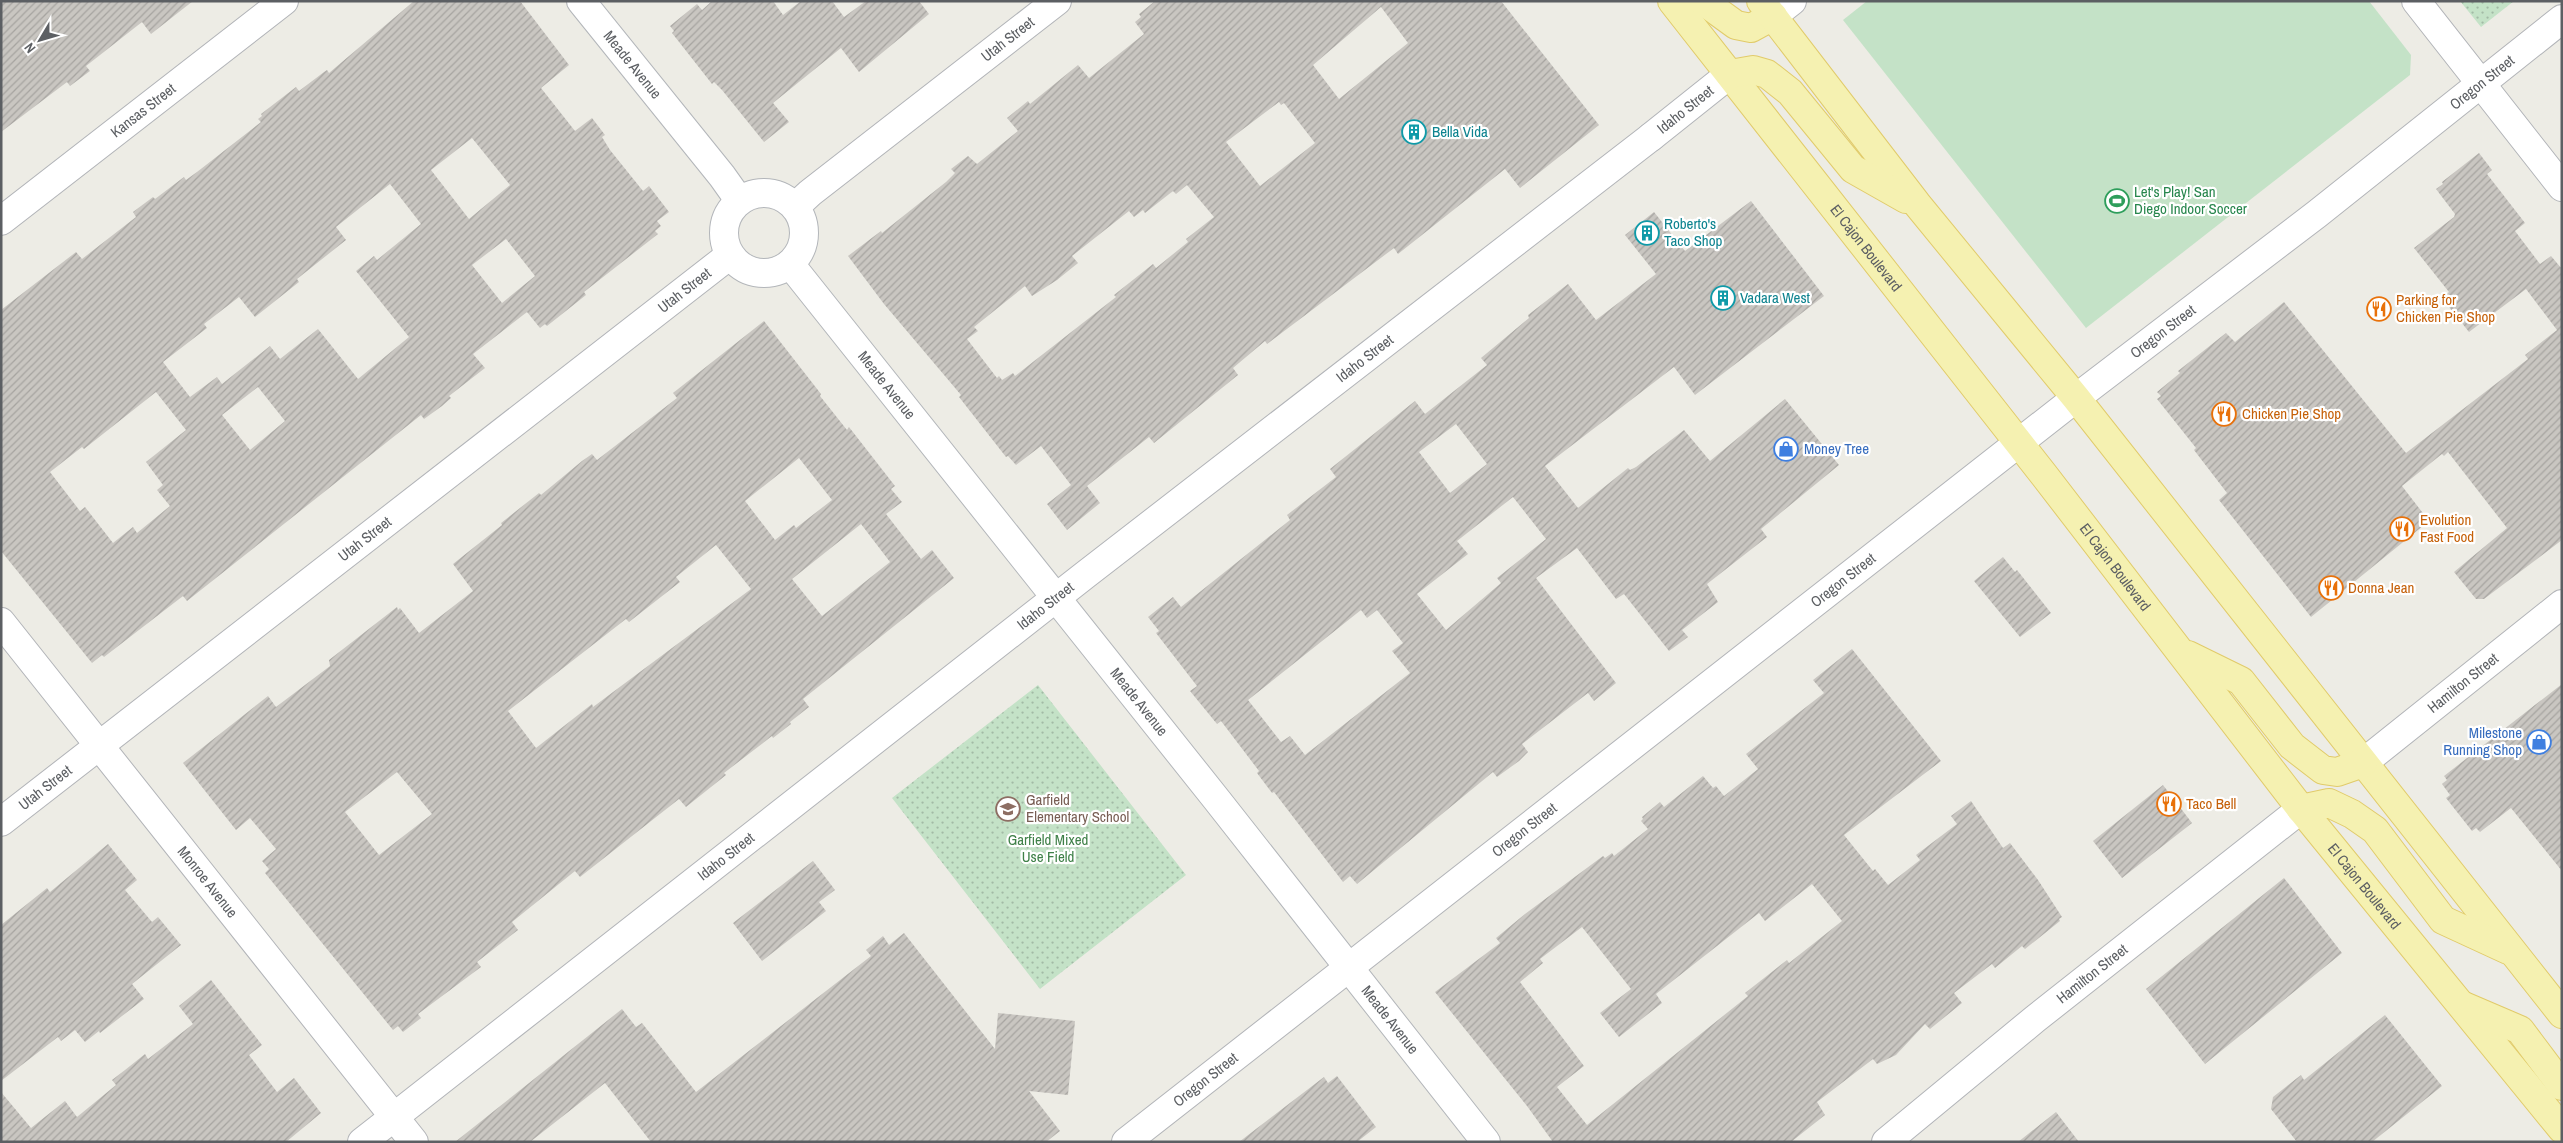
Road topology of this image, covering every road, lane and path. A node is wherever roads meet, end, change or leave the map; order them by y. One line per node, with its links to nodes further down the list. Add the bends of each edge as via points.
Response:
1 (284, 1): 15 (street, Kansas Street)
2 (581, 1): 12 (street, Meade Avenue)
3 (1058, 1): 14 (street, Utah Street)
4 (1672, 1): 9 (main road, El Cajon Boulevard)
5 (1703, 1): 7 (main road, via 1736,25 1750,28)
6 (2416, 1): 10 (street)
7 (1775, 6): 13 (main road)
8 (2562, 19): 10 (street, Oregon Street)
9 (1730, 74): 13 (main road, via 1753,70 1767,74 1790,92 1853,169); 19 (main road, El Cajon Boulevard); 20 (street, Idaho Street)
10 (2479, 83): 11 (street); 18 (street, Oregon Street, via 2266,253)
11 (2562, 187)
12 (739, 200): 14 (street, via 758,192 768,192); 16 (street, via 724,226 725,244)
13 (1916, 204): 18 (main road)
14 (795, 207): 17 (street, via 802,221 804,237 797,256)
15 (1, 221)
16 (730, 254): 17 (street, via 747,270 758,273 780,270); 24 (street, Utah Street)
17 (790, 264): 20 (street, Meade Avenue)
18 (2076, 398): 19 (street, Oregon Street); 25 (main road)
19 (2019, 443): 23 (main road, El Cajon Boulevard); 29 (street, Oregon Street)
20 (1057, 598): 29 (street, Meade Avenue); 33 (street, Idaho Street)
21 (2562, 604): 25 (street, Hamilton Street)
22 (1, 622): 24 (street, Monroe Avenue)
23 (2182, 652): 25 (main road, via 2241,682 2292,746 2323,770 2337,772); 26 (main road, El Cajon Boulevard)
24 (99, 745): 27 (street, Utah Street); 33 (street, Monroe Avenue)
25 (2363, 763): 28 (main road)
26 (2302, 809): 28 (main road, via 2329,803 2352,814 2375,830 2443,920); 30 (main road, El Cajon Boulevard); 39 (street, Hamilton Street)
27 (1, 822)
28 (2512, 951): 31 (main road)
29 (1349, 966): 37 (street, Oregon Street); 38 (street, Meade Avenue)
30 (2461, 1005): 32 (main road, via 2520,1030); 34 (main road, El Cajon Boulevard)
31 (2562, 1014)
32 (2562, 1086)
33 (394, 1117): 35 (street, Idaho Street); 36 (street, Monroe Avenue)
34 (2562, 1129)
35 (362, 1142)
36 (414, 1142)
37 (1126, 1142)
38 (1486, 1142)
39 (1886, 1142)

